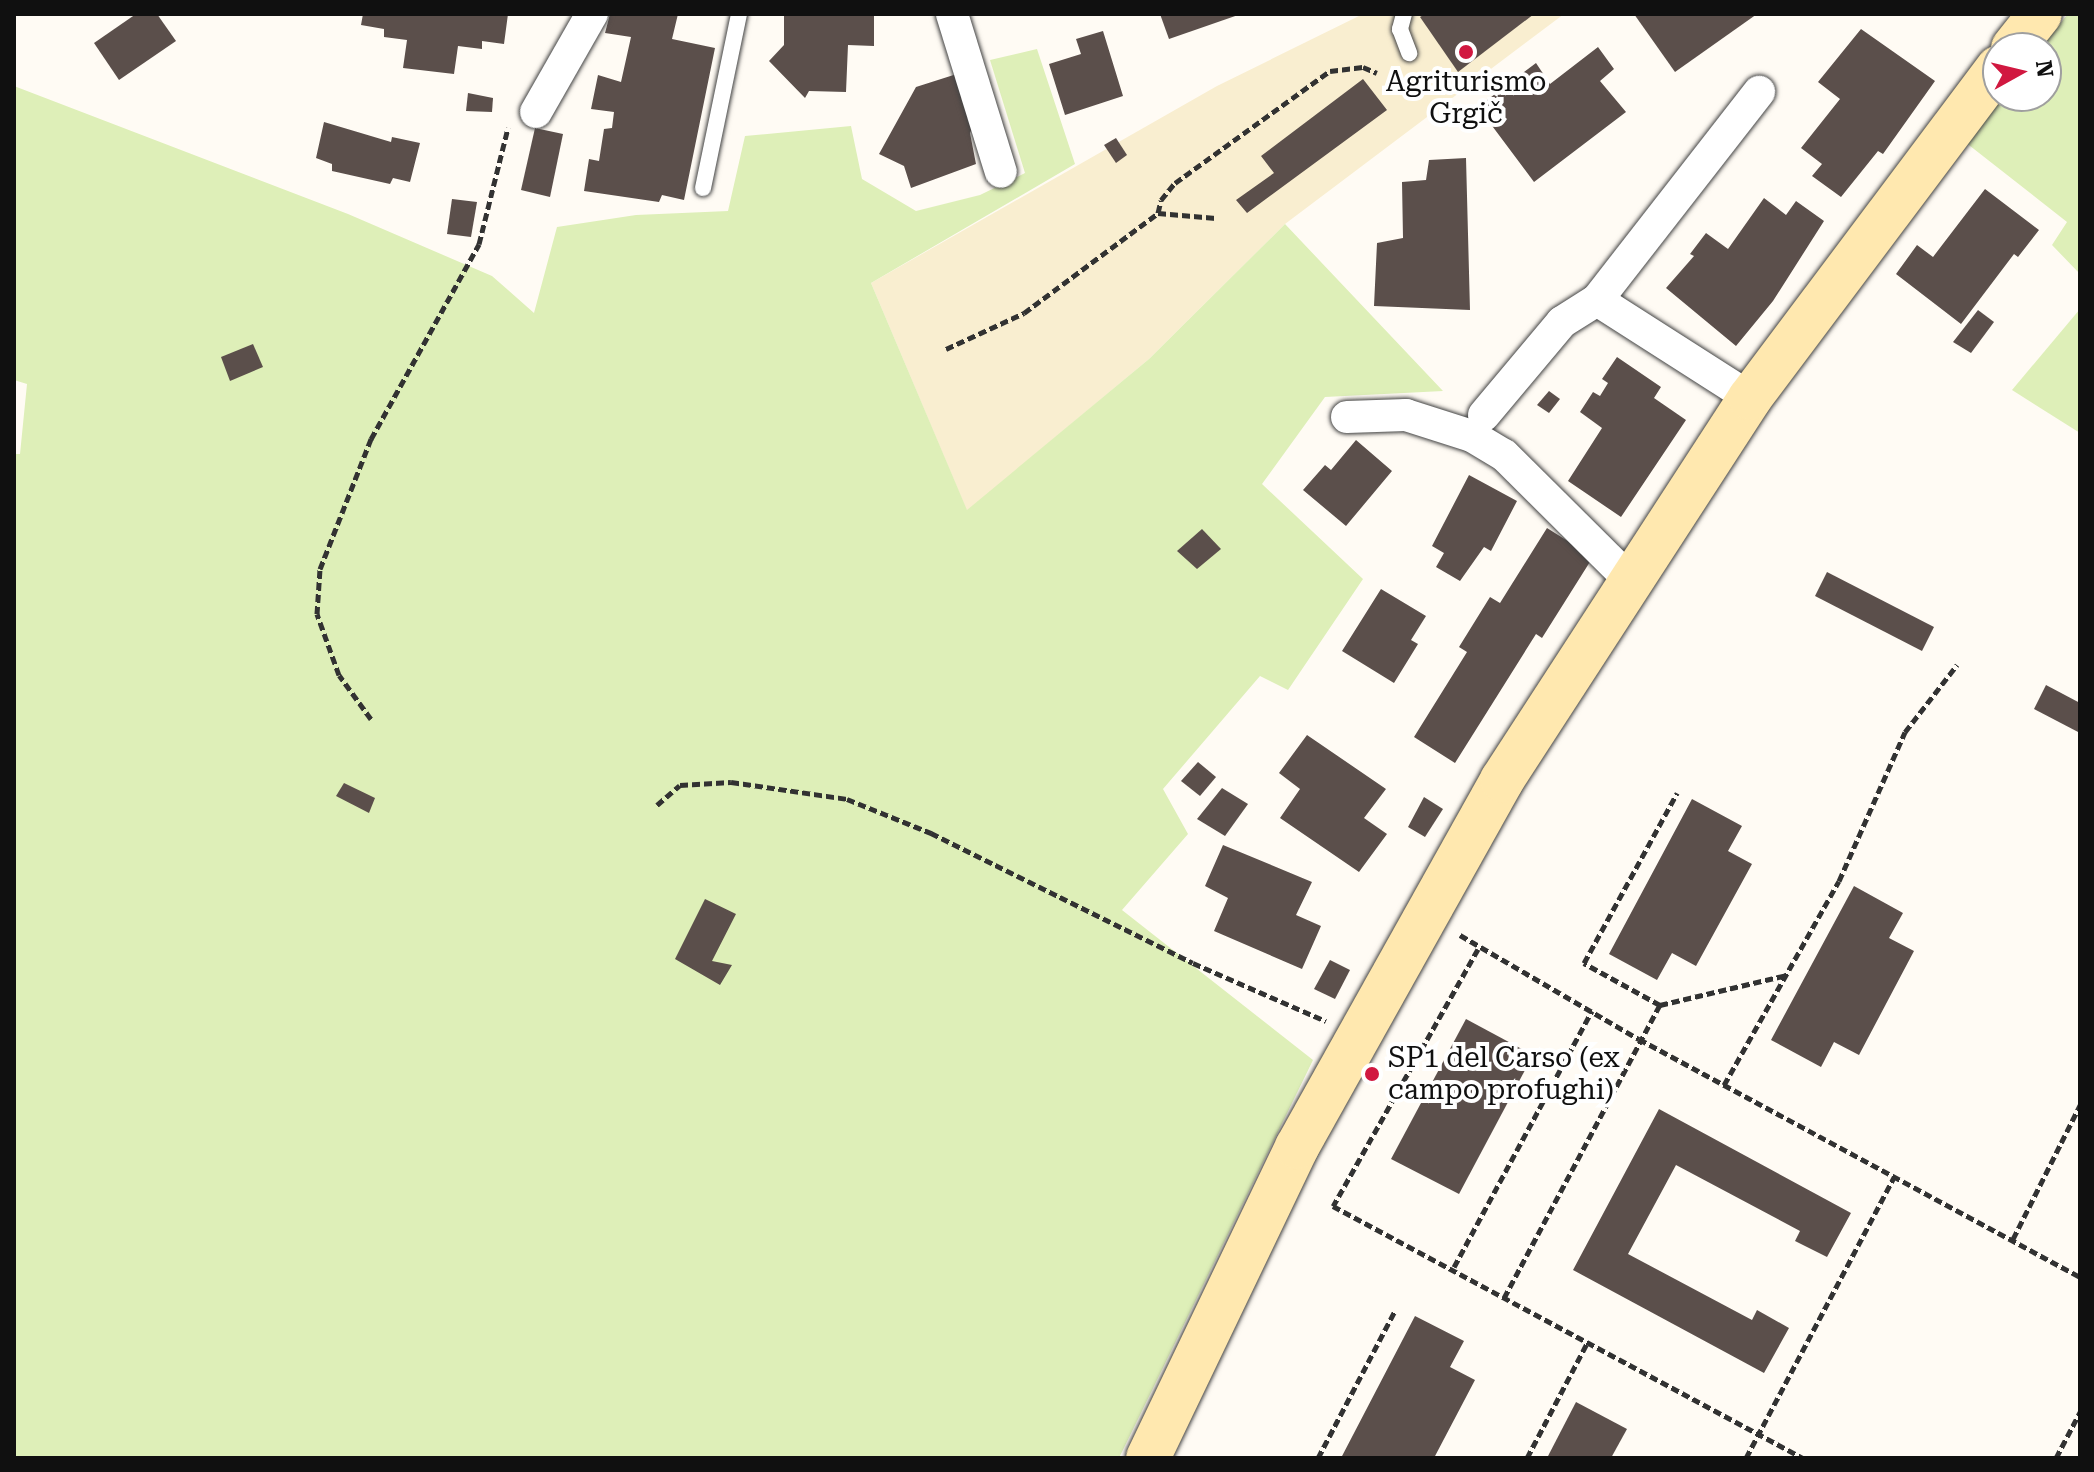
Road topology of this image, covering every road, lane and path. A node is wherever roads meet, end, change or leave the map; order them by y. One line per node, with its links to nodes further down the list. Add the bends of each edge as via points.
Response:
1 (592, 14): 11 (street)
2 (739, 14): 13 (lane)
3 (952, 14): 12 (street)
4 (1404, 14): 7 (lane, via 1400,29)
5 (2040, 14): 6 (main road)
6 (2026, 32)
7 (1409, 53)
8 (1377, 73): 14 (path, via 1363,67 1330,71 1175,183)
9 (1982, 89): 18 (main road)
10 (1759, 92): 16 (street)
11 (524, 115): 23 (path, via 487,194 479,244 371,439 320,569 317,614 339,675)
12 (1001, 172)
13 (703, 188)
14 (1158, 213): 15 (path); 17 (path, via 1024,313)
15 (1216, 218)
16 (1597, 300): 18 (street); 19 (street, via 1562,322)
17 (946, 349)
18 (1750, 398): 21 (main road)
19 (1484, 415)
20 (1347, 417): 21 (street, via 1406,415 1483,442 1504,455)
21 (1628, 578): 26 (main road)
22 (1957, 665): 28 (path, via 1905,732 1839,881)
23 (371, 719)
24 (1677, 793): 29 (path, via 1584,963)
25 (657, 805): 31 (path, via 680,785 731,782 847,799 931,833)
26 (1425, 915): 27 (path); 31 (main road)
27 (1478, 949): 30 (path); 37 (path, via 1333,1206)
28 (1787, 975): 29 (path); 33 (path)
29 (1660, 1005): 32 (path)
30 (1592, 1011): 32 (path); 37 (path)
31 (1355, 1037): 44 (main road, via 1226,1288)
32 (1639, 1039): 33 (path); 39 (path)
33 (1724, 1085): 35 (path)
34 (2080, 1105): 36 (path)
35 (1894, 1177): 36 (path); 43 (path)
36 (2013, 1239): 38 (path)
37 (1454, 1267): 39 (path)
38 (2080, 1277)
39 (1504, 1298): 41 (path)
40 (1395, 1311): 45 (path)
41 (1587, 1343): 43 (path); 46 (path)
42 (2080, 1412): 49 (path)
43 (1759, 1435): 47 (path); 48 (path)
44 (1148, 1458)
45 (1318, 1458)
46 (1527, 1458)
47 (1746, 1458)
48 (1803, 1458)
49 (2056, 1458)

